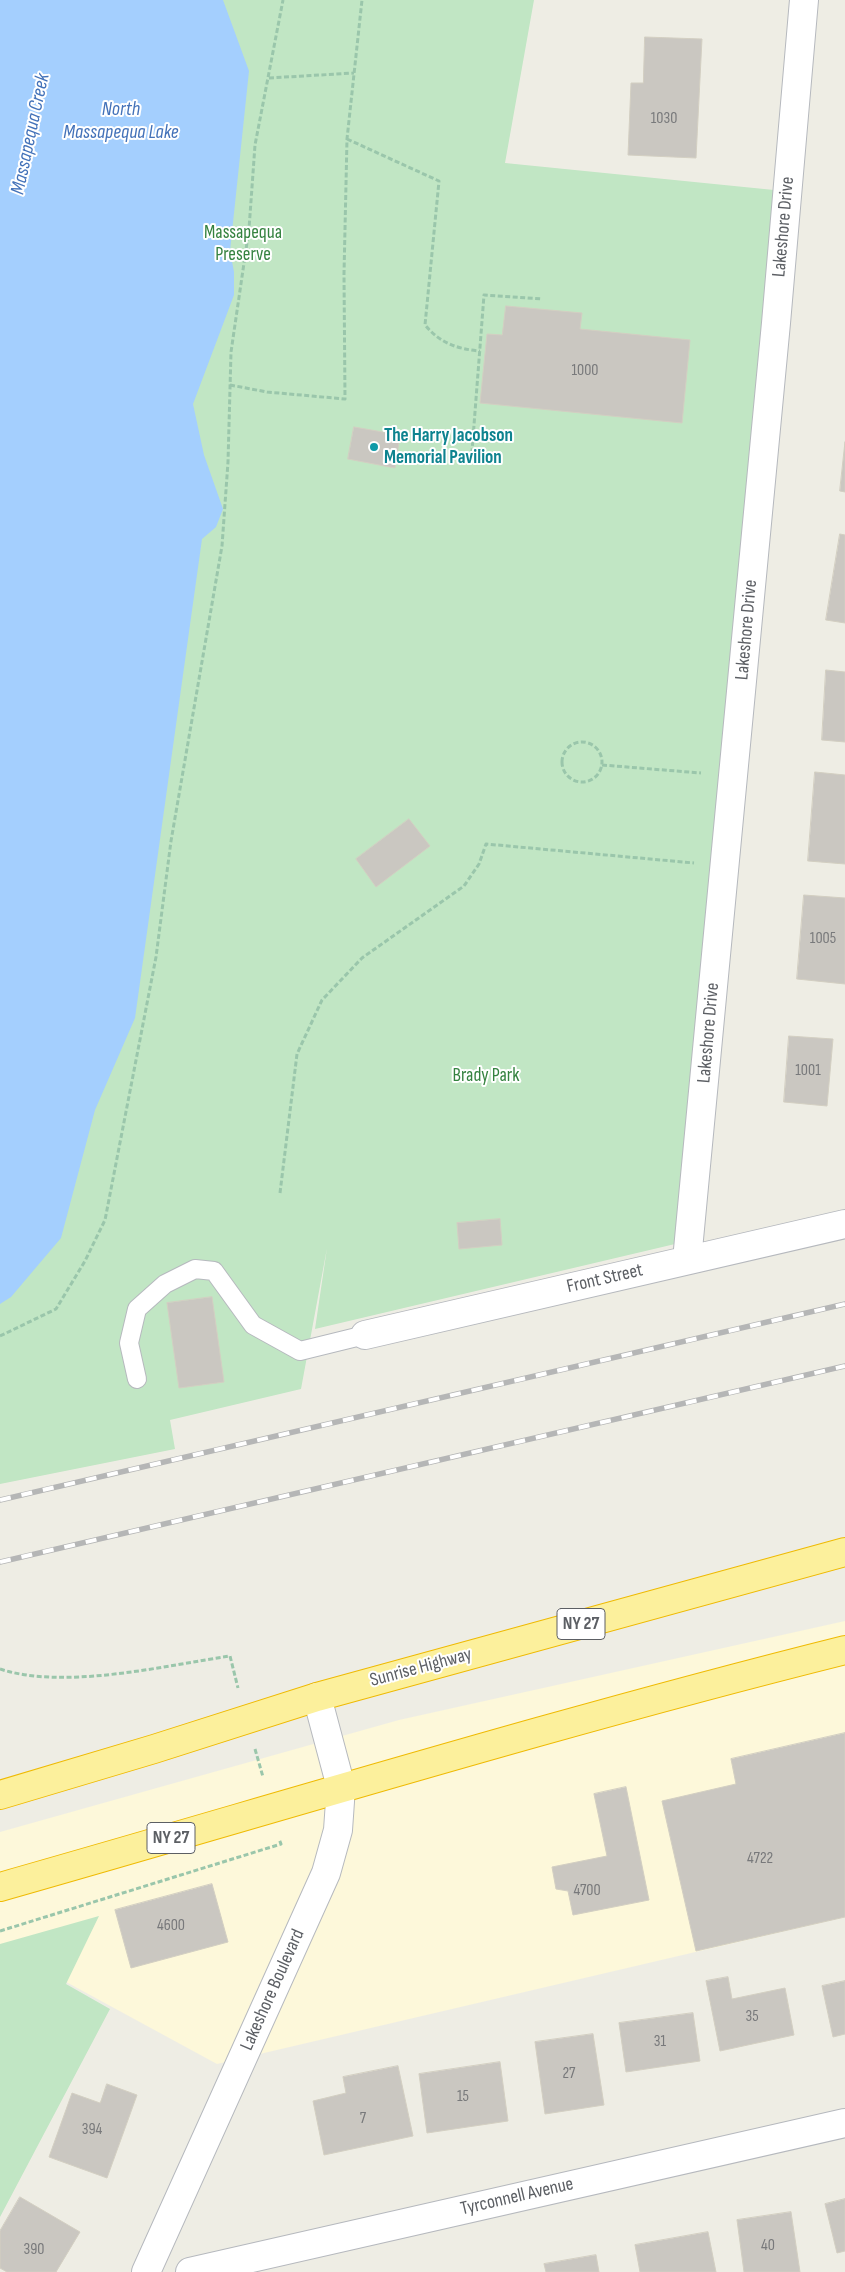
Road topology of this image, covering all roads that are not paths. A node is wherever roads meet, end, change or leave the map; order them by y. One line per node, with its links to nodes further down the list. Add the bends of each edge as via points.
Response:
1 (804, 0): 3 (street, Lakeshore Drive)
2 (845, 1224): 3 (street, Front Street)
3 (687, 1260): 4 (street, Front Street)
4 (366, 1335): 5 (lane, via 300,1351 252,1325 214,1271 195,1269 165,1284 137,1310 129,1343)
5 (137, 1379)
6 (845, 1552): 8 (highway, Sunrise Highway / NY 27)
7 (845, 1650): 9 (highway, NY 27, via 703,1686)
8 (317, 1697): 9 (street, Lakeshore Boulevard); 10 (highway, Sunrise Highway / NY 27)
9 (341, 1787): 11 (highway, NY 27); 13 (street, Lakeshore Boulevard, via 338,1830 326,1873)
10 (0, 1795)
11 (0, 1888)
12 (845, 2123): 14 (street, Tyrconnell Avenue)
13 (146, 2272)
14 (190, 2272)

